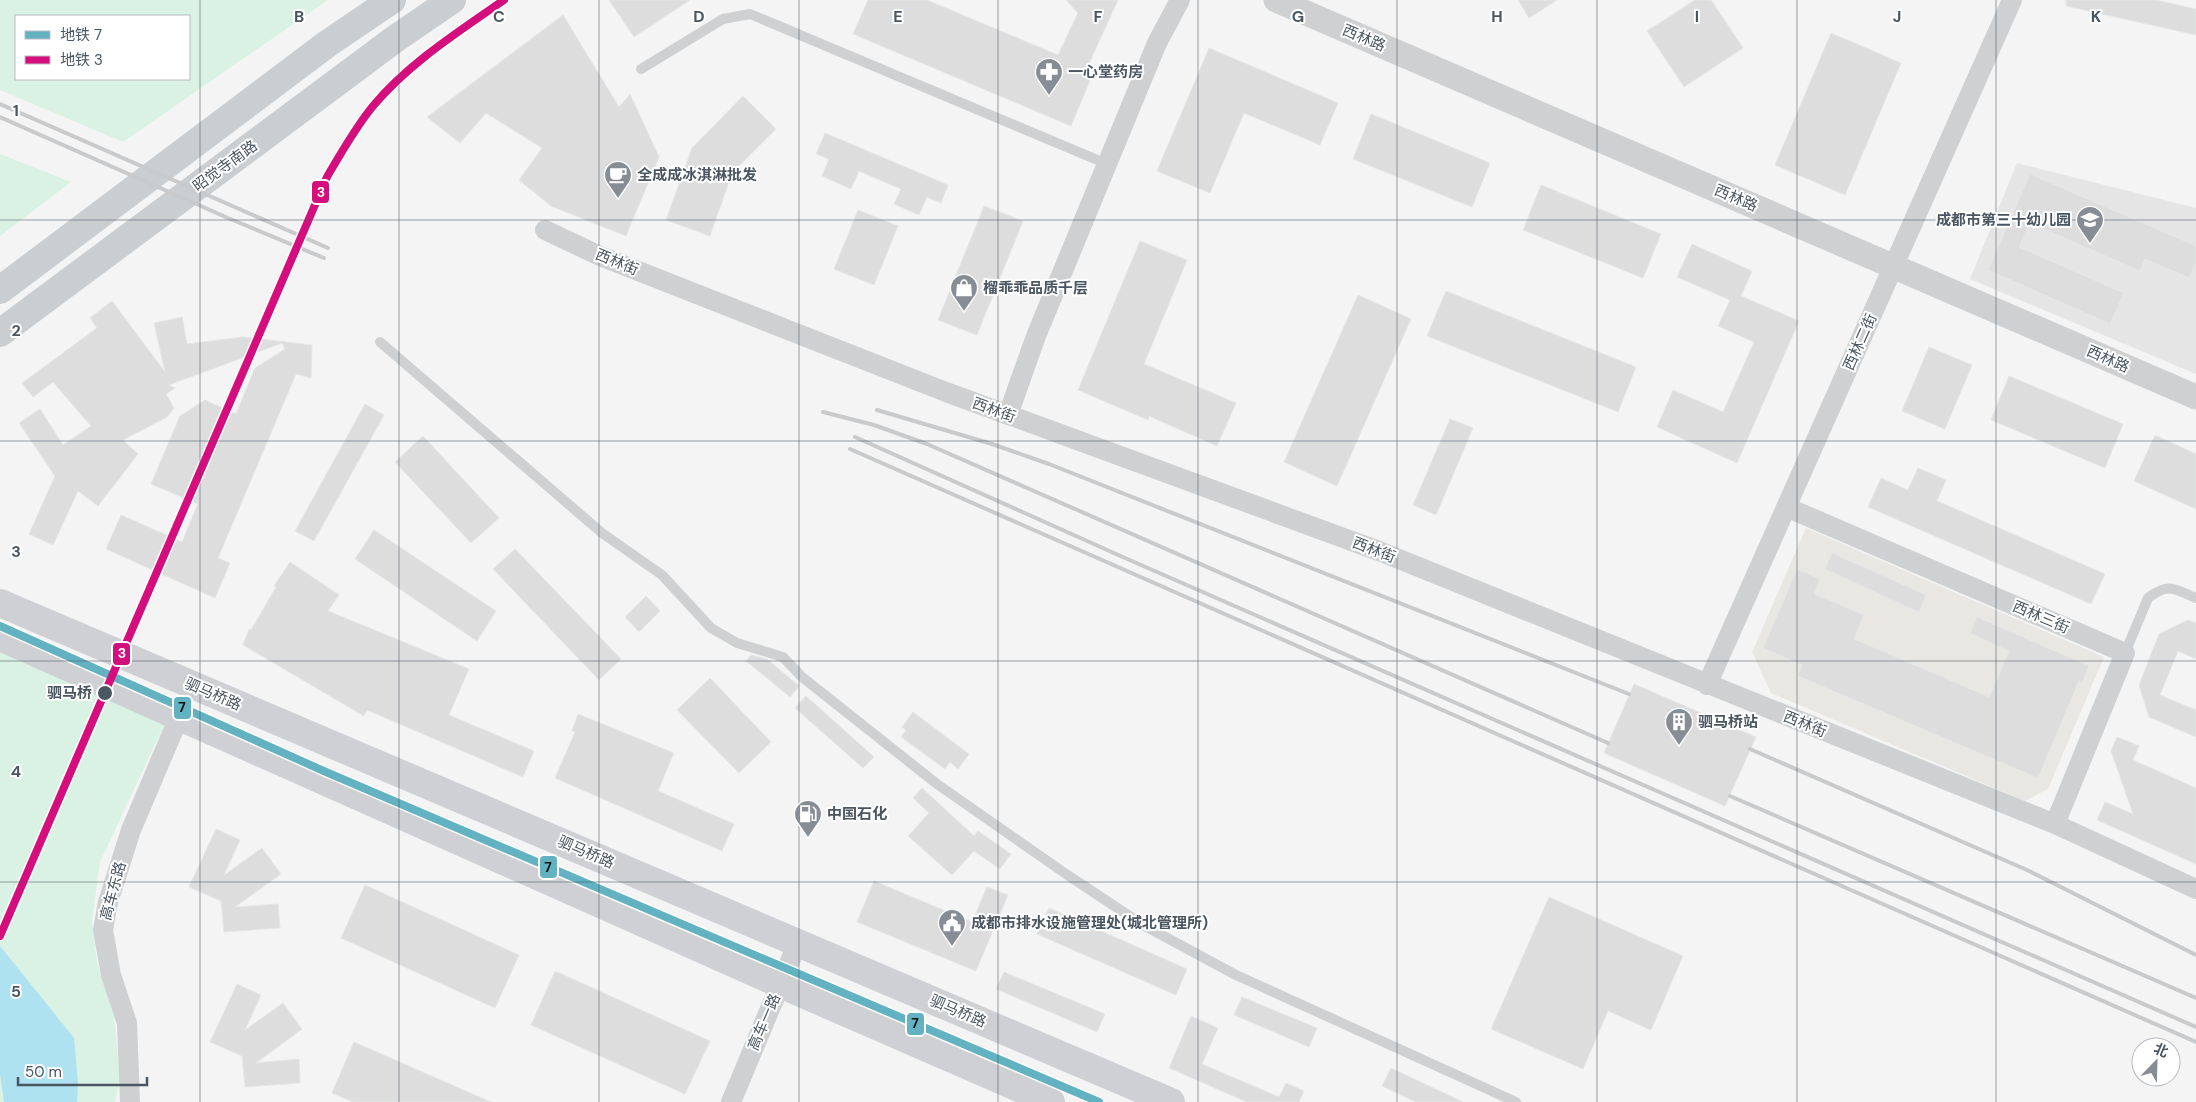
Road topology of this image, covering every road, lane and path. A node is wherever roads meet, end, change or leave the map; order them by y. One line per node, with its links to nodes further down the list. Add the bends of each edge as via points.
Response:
1 (392, 0): 10 (main road, via 327,44)
2 (452, 0): 11 (main road, 昭觉寺南路)
3 (1180, 0): 7 (street, via 1157,42)
4 (1276, 0): 9 (street, 西林路)
5 (2012, 0): 9 (street, 西林二街)
6 (641, 69): 7 (lane, via 723,19 750,14)
7 (1107, 164): 14 (street, via 1036,336)
8 (545, 230): 14 (street, 西林街, via 600,256)
9 (1894, 266): 13 (street, 西林路); 15 (street, 西林二街)
10 (0, 290)
11 (0, 333)
12 (380, 342): 30 (lane, via 602,533 662,575 711,628 737,643 782,657 937,784 1066,874 1143,925 1236,975)
13 (2196, 397)
14 (1008, 415): 20 (street, 西林街, via 1379,551)
15 (1786, 507): 19 (street, 西林三街); 20 (street, 西林二街)
16 (2196, 598): 19 (lane, via 2175,589 2161,589 2148,598)
17 (0, 603): 24 (main road, 驷马桥路)
18 (0, 637): 21 (main road)
19 (2125, 653): 22 (street)
20 (1707, 685): 22 (street, 西林街)
21 (178, 717): 25 (main road); 26 (street, 高车东路, via 131,830 108,902 103,930 111,975 127,1023)
22 (2054, 824): 23 (street, 西林街)
23 (2196, 889)
24 (798, 942): 25 (street, 高车一路); 29 (main road, 驷马桥路)
25 (780, 984): 27 (street, 高车一路); 28 (main road)
26 (130, 1102)
27 (731, 1102)
28 (1051, 1102)
29 (1171, 1102)
30 (1516, 1102)

